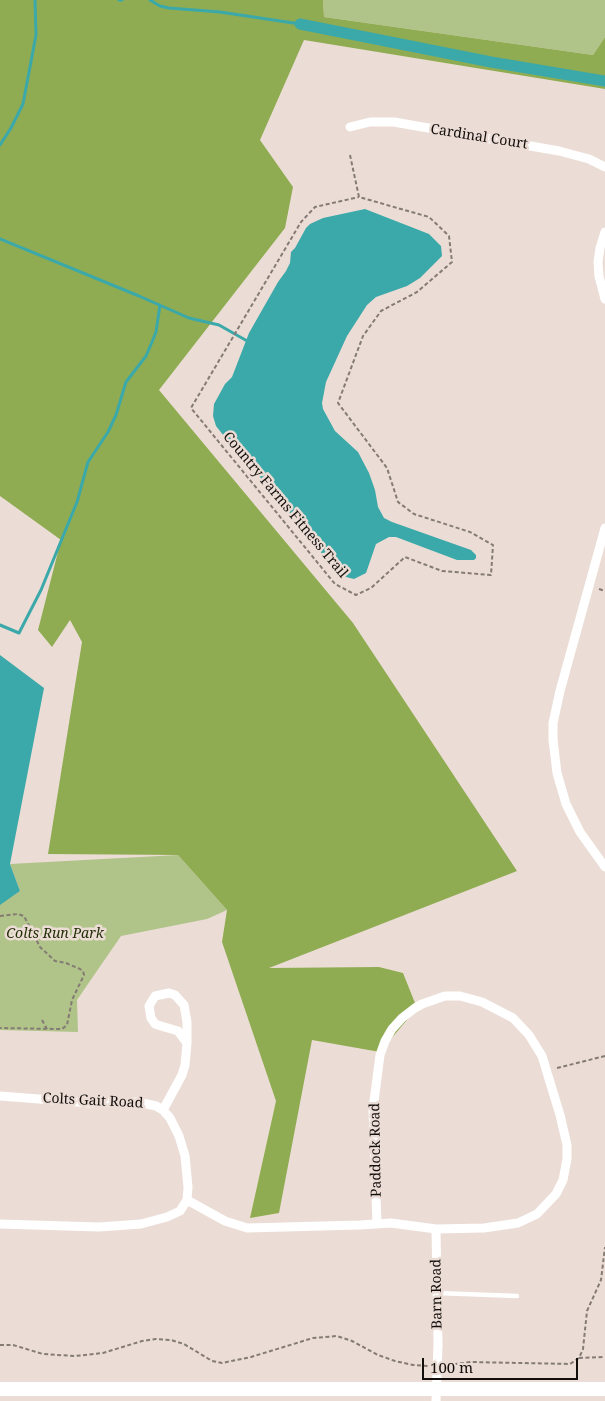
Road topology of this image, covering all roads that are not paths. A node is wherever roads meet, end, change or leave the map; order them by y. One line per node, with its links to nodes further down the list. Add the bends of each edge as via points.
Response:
1 (350, 127): 2 (street, Cardinal Court, via 370,122 394,122 559,151)
2 (605, 167)
3 (605, 232): 4 (street, via 598,276)
4 (605, 299)
5 (605, 528): 6 (street, via 560,690 553,740 556,773 566,804 580,832)
6 (605, 867)
7 (187, 1043): 7 (street, via 184,1005 169,993 155,996 149,1006 151,1018 156,1024 178,1031); 9 (street, via 182,1075)
8 (0, 1096): 9 (street, Colts Gait Road, via 97,1103 138,1102)
9 (163, 1110): 10 (street, Colts Gait Road, via 183,1146)
10 (187, 1200): 11 (street, via 180,1211 128,1226); 12 (street, Paddock Road, via 225,1221 247,1228)
11 (0, 1224)
12 (377, 1224): 13 (street, Paddock Road); 13 (street, Paddock Road, via 373,1109 382,1048 392,1029 422,1004 445,996 460,996 502,1011 519,1023 538,1049 562,1122 567,1152 565,1173 556,1194 537,1214 518,1223)
13 (436, 1229): 14 (street, Barn Road)
14 (437, 1293): 15 (lane); 18 (street, Barn Road)
15 (516, 1296)
16 (0, 1389): 18 (street)
17 (605, 1389): 18 (street)
18 (436, 1395)

